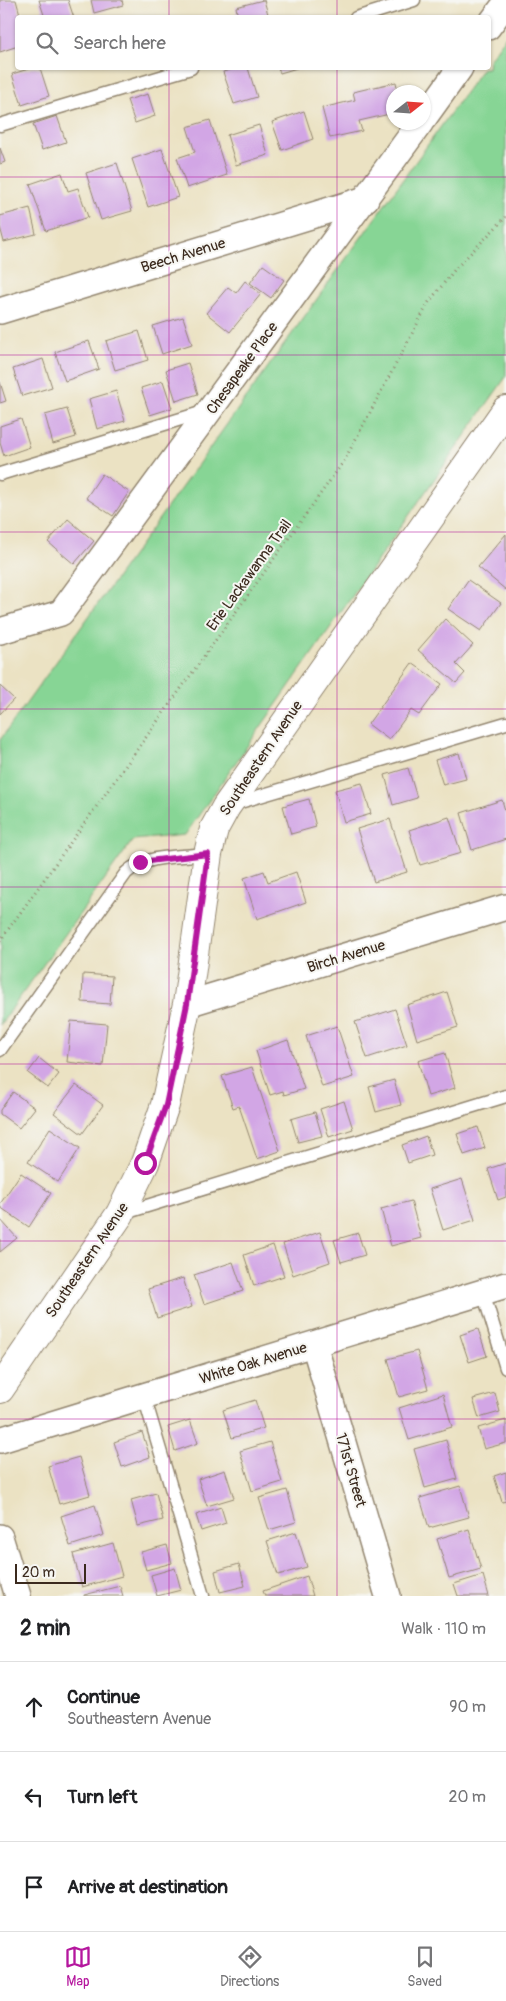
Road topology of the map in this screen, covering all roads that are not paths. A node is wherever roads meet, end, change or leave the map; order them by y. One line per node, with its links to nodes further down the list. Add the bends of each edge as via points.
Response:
1 (414, 0): 3 (lane)
2 (506, 3): 4 (street)
3 (366, 15)
4 (491, 23)
5 (184, 70): 8 (lane)
6 (459, 70): 7 (street)
7 (431, 108)
8 (0, 125)
9 (414, 130): 10 (street, Chesapeake Place)
10 (366, 199): 11 (street, Beech Avenue); 12 (street, Chesapeake Place)
11 (0, 311)
12 (212, 410): 14 (lane); 15 (street, Chesapeake Place, via 61,612)
13 (506, 410): 17 (street, Southeastern Avenue)
14 (0, 474)
15 (0, 631)
16 (506, 723): 17 (lane)
17 (226, 806): 18 (street, Southeastern Avenue, via 214,830)
18 (208, 854): 20 (street, Southeastern Avenue); 21 (lane, via 150,860 133,866)
19 (506, 907): 20 (street, Birch Avenue)
20 (187, 1004): 23 (street, Southeastern Avenue, via 166,1105 145,1163)
21 (0, 1050)
22 (506, 1096): 23 (lane)
23 (120, 1214): 27 (street, Southeastern Avenue)
24 (495, 1288): 25 (street, White Oak Avenue); 26 (lane)
25 (314, 1344): 28 (street, White Oak Avenue); 33 (street, 171st Street)
26 (506, 1368)
27 (0, 1389)
28 (144, 1396): 29 (street, White Oak Avenue); 32 (lane)
29 (0, 1440)
30 (0, 1537): 31 (street)
31 (18, 1596)
32 (203, 1596)
33 (388, 1596)

